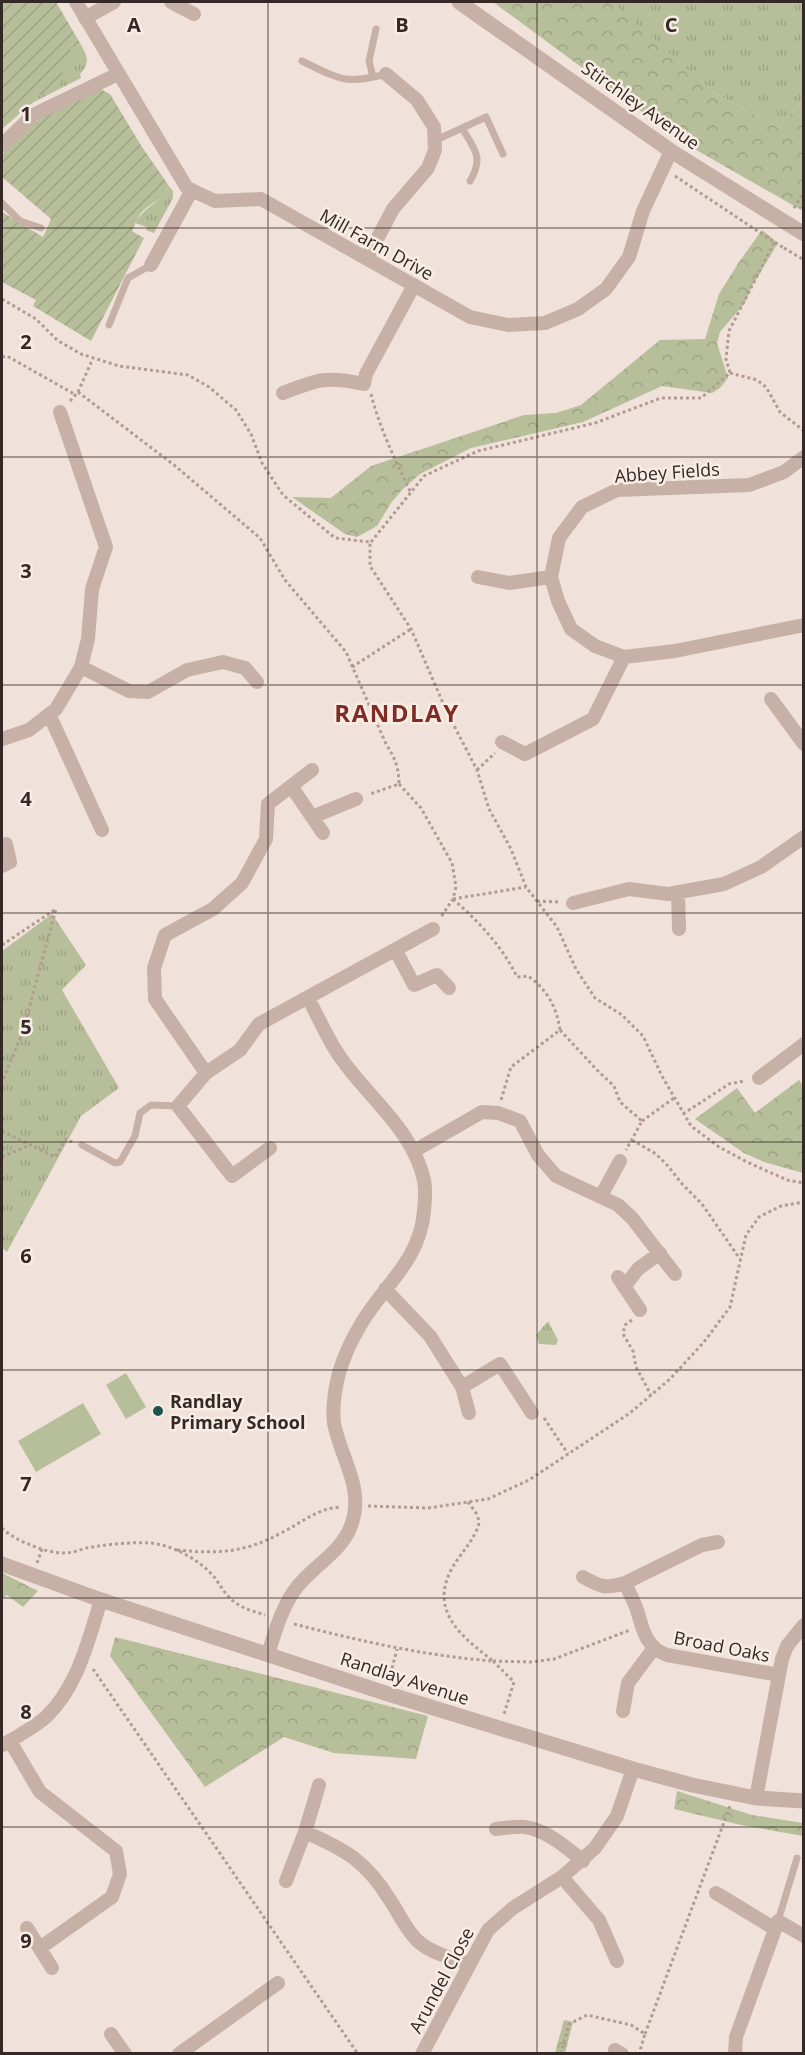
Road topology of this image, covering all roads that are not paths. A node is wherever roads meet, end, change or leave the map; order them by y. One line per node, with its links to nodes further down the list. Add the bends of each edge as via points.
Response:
1 (76, 2): 6 (street)
2 (114, 2): 6 (street)
3 (171, 2): 5 (street)
4 (459, 2): 14 (street, Stirchley Avenue)
5 (195, 14)
6 (85, 18): 9 (street)
7 (376, 29): 10 (lane, via 369,61)
8 (302, 61): 10 (lane, via 347,81)
9 (118, 74): 13 (street, via 33,115); 17 (street)
10 (380, 75): 12 (street, via 417,100 434,127)
11 (462, 128): 12 (lane); 15 (lane, via 486,117); 16 (lane, via 476,152 478,167)
12 (434, 141): 21 (street, via 428,168 393,208)
13 (2, 145)
14 (671, 151): 20 (street, Stirchley Avenue); 23 (street, Mill Farm Drive, via 643,211 629,257 606,289 578,309 545,323 508,325 470,317)
15 (503, 154)
16 (470, 181)
17 (192, 190): 21 (street, Mill Farm Drive, via 215,201 261,199); 22 (street)
18 (2, 203): 19 (lane, via 20,221)
19 (41, 228)
20 (804, 234)
21 (367, 258): 23 (street, Mill Farm Drive)
22 (151, 265): 24 (lane, via 128,278)
23 (414, 285): 25 (street, via 364,384 318,380)
24 (109, 325)
25 (283, 393)
26 (60, 412): 32 (street, via 106,547 92,589 88,639)
27 (804, 457): 29 (street, Abbey Fields, via 784,472 749,485 617,490 582,507 559,538)
28 (478, 577): 29 (street, via 509,583)
29 (551, 577): 31 (street, Abbey Fields, via 571,628 595,646)
30 (804, 625): 31 (street, Abbey Fields, via 675,651)
31 (624, 657): 37 (street, via 593,719 525,754)
32 (81, 667): 33 (street, via 129,691 148,692 187,670 223,662 245,668); 35 (street)
33 (257, 682)
34 (771, 699): 38 (street)
35 (49, 714): 36 (street, via 29,730); 43 (street)
36 (2, 739)
37 (504, 742)
38 (804, 744)
39 (312, 770): 40 (street)
40 (291, 786): 42 (street); 56 (street, via 267,804 266,838 242,883 213,909 165,935 154,968 155,999)
41 (356, 799): 42 (street)
42 (312, 817): 44 (street)
43 (102, 830)
44 (323, 833)
45 (804, 837): 48 (street, via 761,867 724,885)
46 (6, 844): 47 (street, via 10,862)
47 (2, 866)
48 (678, 892): 49 (street, via 629,889); 51 (street)
49 (573, 903)
50 (433, 929): 52 (street)
51 (679, 929)
52 (396, 951): 53 (street, via 414,985 437,975); 54 (street)
53 (449, 988)
54 (308, 998): 56 (street, via 259,1024 240,1050); 61 (street, via 342,1060)
55 (804, 1044): 57 (street)
56 (206, 1073): 58 (street)
57 (759, 1078)
58 (178, 1106): 59 (lane, via 151,1105 140,1113 135,1136 120,1162); 60 (street, via 232,1176)
59 (82, 1145)
60 (270, 1148)
61 (414, 1151): 63 (street, via 482,1112 498,1113 520,1121 538,1155 556,1176); 66 (street, via 424,1180 423,1223 411,1256)
62 (620, 1161): 63 (street)
63 (601, 1196): 64 (street, via 633,1218)
64 (660, 1253): 65 (street); 67 (street, via 621,1282)
65 (675, 1274)
66 (385, 1289): 68 (street, via 430,1336); 78 (street, via 347,1350 334,1400 334,1422 356,1490 352,1523 334,1552 294,1590)
67 (640, 1310)
68 (462, 1387): 69 (street); 70 (street, via 500,1364)
69 (469, 1413)
70 (532, 1413)
71 (718, 1542): 74 (street, via 702,1545)
72 (2, 1564): 75 (street, Randlay Avenue)
73 (583, 1577): 74 (street, via 602,1587)
74 (625, 1583): 77 (street, Broad Oaks)
75 (101, 1600): 78 (street, Randlay Avenue); 81 (street, via 84,1656 55,1708)
76 (804, 1625): 79 (street, via 787,1646)
77 (654, 1648): 79 (street, Broad Oaks); 80 (street, via 628,1683)
78 (268, 1654): 82 (street, Randlay Avenue, via 499,1730)
79 (779, 1675): 84 (street)
80 (623, 1712)
81 (6, 1744): 96 (street, via 40,1791 116,1851 120,1874 112,1897)
82 (633, 1769): 84 (street, Randlay Avenue); 89 (street, Arundel Close, via 616,1816 603,1839)
83 (320, 1785): 87 (street)
84 (756, 1798): 85 (street, Randlay Avenue)
85 (804, 1801)
86 (496, 1829): 89 (street, via 526,1827 565,1846)
87 (305, 1832): 91 (street); 98 (street, via 340,1847 367,1868 417,1940 430,1950)
88 (797, 1858): 93 (lane)
89 (583, 1861): 90 (street, Arundel Close)
90 (562, 1877): 97 (street, via 599,1920); 98 (street, Arundel Close, via 496,1921)
91 (286, 1881)
92 (716, 1893): 93 (street)
93 (777, 1925): 95 (street); 105 (street, via 736,2037)
94 (27, 1928): 96 (street)
95 (804, 1936)
96 (40, 1948): 99 (street)
97 (617, 1961)
98 (470, 1964): 104 (street, Arundel Close)
99 (52, 1968)
100 (278, 1983): 103 (street)
101 (111, 2034): 102 (street)
102 (125, 2054)
103 (179, 2054)
104 (422, 2054)
105 (735, 2054)

